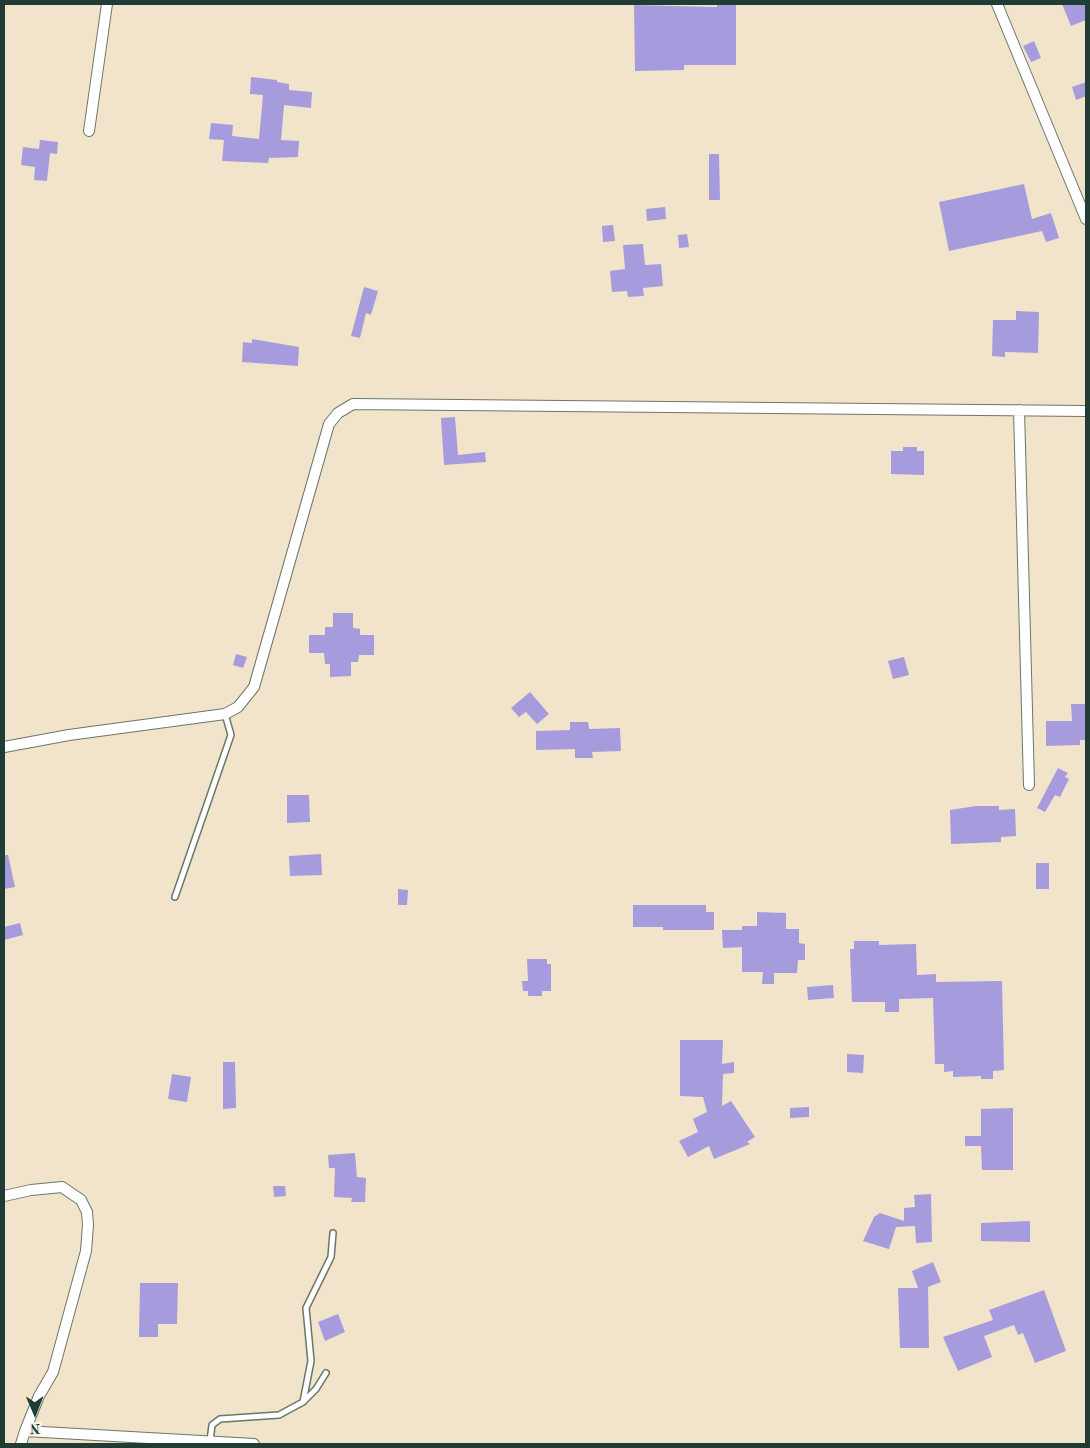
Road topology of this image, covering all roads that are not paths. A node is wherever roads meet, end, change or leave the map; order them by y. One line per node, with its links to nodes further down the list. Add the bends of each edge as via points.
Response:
1 (107, 4): 3 (street)
2 (998, 4): 4 (street)
3 (89, 131)
4 (1086, 219)
5 (1019, 410): 6 (street); 7 (street, via 353,404 338,413 329,424 254,687 238,707); 9 (street)
6 (1086, 411)
7 (225, 714): 8 (street); 10 (lane, via 231,735)
8 (4, 747)
9 (1029, 785)
10 (175, 897)
11 (4, 1196): 15 (street, via 62,1187 81,1200 88,1218 86,1251 53,1372)
12 (333, 1233): 14 (lane, via 331,1257 306,1308 311,1361)
13 (326, 1372): 14 (lane, via 316,1389)
14 (302, 1402): 16 (lane, via 272,1417 220,1419 212,1425)
15 (25, 1431): 16 (street); 17 (street)
16 (210, 1442): 18 (street)
17 (21, 1444)
18 (254, 1444)

